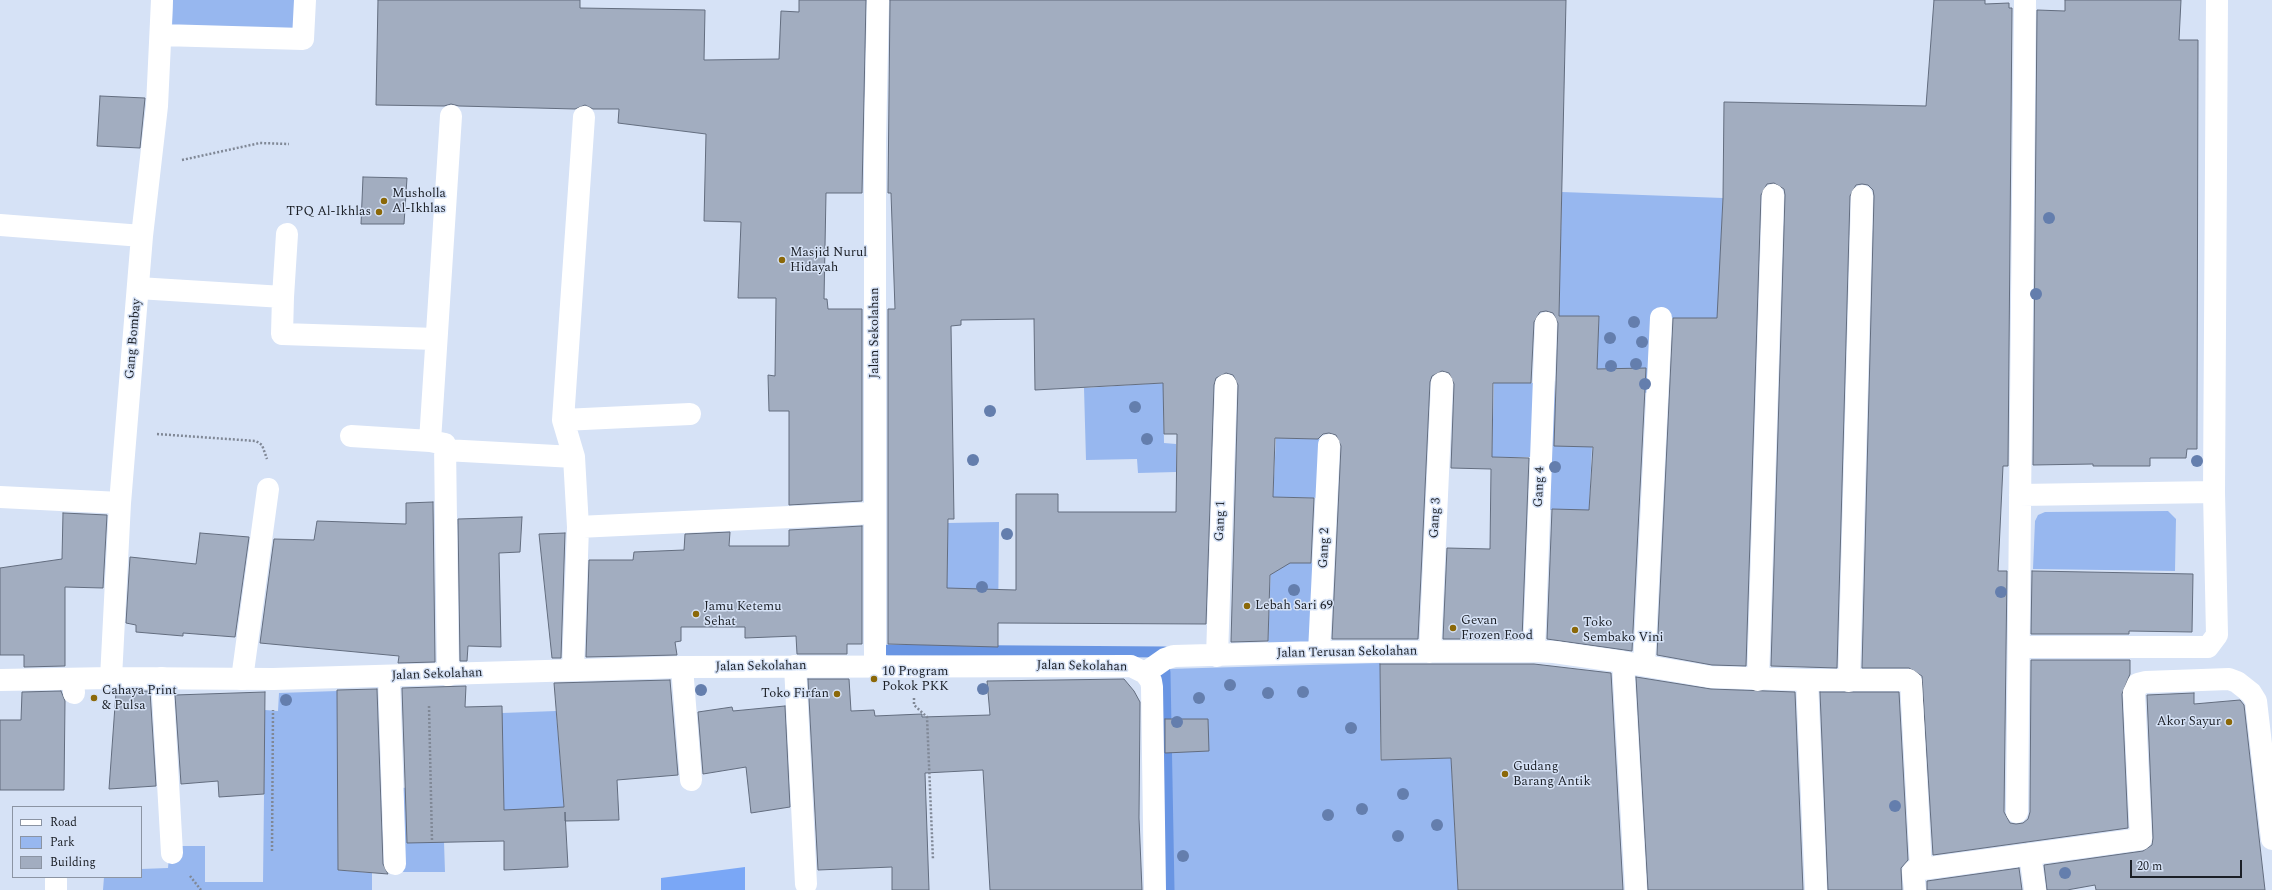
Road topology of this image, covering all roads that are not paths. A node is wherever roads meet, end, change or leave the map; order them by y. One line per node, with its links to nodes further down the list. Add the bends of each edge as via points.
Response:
1 (162, 0): 6 (street, Gang Bombay)
2 (305, 0): 6 (street, via 303,38)
3 (878, 0): 32 (street, Jalan Sekolahan, via 875,142)
4 (2025, 0): 29 (street)
5 (2217, 0): 28 (street)
6 (161, 35): 13 (street, Gang Bombay, via 157,106)
7 (451, 116): 18 (street)
8 (584, 117): 22 (street)
9 (1773, 195): 52 (street)
10 (1862, 196): 54 (street)
11 (0, 225): 13 (street)
12 (287, 234): 15 (street)
13 (142, 236): 14 (street, Gang Bombay)
14 (138, 288): 15 (street); 31 (street, Gang Bombay)
15 (283, 297): 18 (street, via 282,334)
16 (1661, 318): 40 (street)
17 (1546, 323): 35 (street, Gang 4)
18 (436, 339): 25 (street)
19 (1442, 383): 37 (street, Gang 3)
20 (1226, 386): 38 (street, Gang 1)
21 (690, 414): 22 (street)
22 (564, 420): 26 (street)
23 (350, 436): 25 (street)
24 (1329, 445): 36 (street, Gang 2)
25 (437, 446): 26 (street); 46 (street)
26 (574, 457): 33 (street)
27 (268, 489): 50 (street)
28 (2214, 492): 29 (street); 34 (street, via 2217,635 2208,647)
29 (2020, 495): 34 (street)
30 (0, 497): 31 (street)
31 (120, 504): 48 (street, Gang Bombay)
32 (876, 513): 33 (street); 42 (street, Jalan Sekolahan)
33 (578, 527): 44 (street)
34 (2019, 647): 56 (street)
35 (1544, 651): 37 (street, Jalan Terusan Sekolahan); 39 (street, Jalan Terusan Sekolahan)
36 (1319, 652): 37 (street, Jalan Terusan Sekolahan); 38 (street, Jalan Terusan Sekolahan)
37 (1430, 652)
38 (1217, 656): 45 (street, Jalan Terusan Sekolahan, via 1174,656)
39 (1623, 662): 40 (street, Jalan Terusan Sekolahan); 64 (street)
40 (1644, 665): 52 (street, Jalan Terusan Sekolahan, via 1706,677)
41 (795, 666): 42 (street, Jalan Sekolahan); 43 (street, Jalan Sekolahan); 62 (street)
42 (874, 666): 45 (street, Jalan Sekolahan, via 1131,666)
43 (682, 667): 44 (street, Jalan Sekolahan); 55 (street)
44 (573, 670): 46 (street, Jalan Sekolahan)
45 (1145, 673): 63 (street, via 1152,687)
46 (438, 675): 47 (street, Jalan Sekolahan)
47 (389, 677): 50 (street, Jalan Sekolahan); 60 (street)
48 (111, 678): 49 (street, Jalan Sekolahan); 51 (street, Jalan Sekolahan, via 74,686)
49 (162, 678): 50 (street, Jalan Sekolahan); 58 (street)
50 (242, 679)
51 (0, 680)
52 (1758, 680): 53 (street, Jalan Terusan Sekolahan)
53 (1807, 680): 54 (street, Jalan Terusan Sekolahan); 65 (street)
54 (1849, 681): 61 (street, Jalan Terusan Sekolahan, via 1911,682)
55 (691, 780)
56 (2016, 812)
57 (2272, 839): 59 (street, via 2256,701 2248,690 2229,679 2146,682 2138,684 2134,693 2141,839)
58 (172, 853)
59 (2030, 854): 61 (street); 67 (street)
60 (395, 864)
61 (1921, 869): 66 (street, via 1913,871)
62 (806, 884)
63 (1155, 890)
64 (1636, 890)
65 (1816, 890)
66 (1915, 890)
67 (2035, 890)

